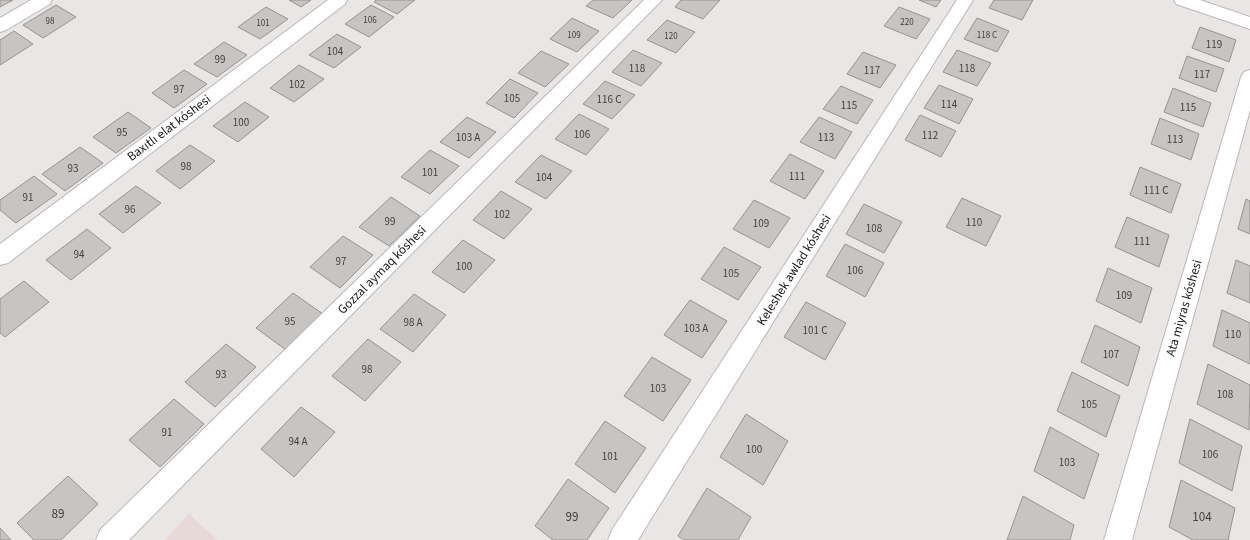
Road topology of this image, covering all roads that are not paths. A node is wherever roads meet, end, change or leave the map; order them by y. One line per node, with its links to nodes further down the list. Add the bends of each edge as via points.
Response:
1 (44, 0): 7 (street)
2 (339, 0): 9 (street, Baxıtlı elat kóshesi)
3 (654, 0): 10 (street, Gozzal aymaq kóshesi)
4 (965, 0): 11 (street, Keleshek awlad kóshesi)
5 (1182, 0): 6 (street)
6 (1250, 23)
7 (0, 26)
8 (1250, 77): 12 (street, Ata miyras kóshesi)
9 (0, 256)
10 (110, 540)
11 (622, 540)
12 (1118, 540)

